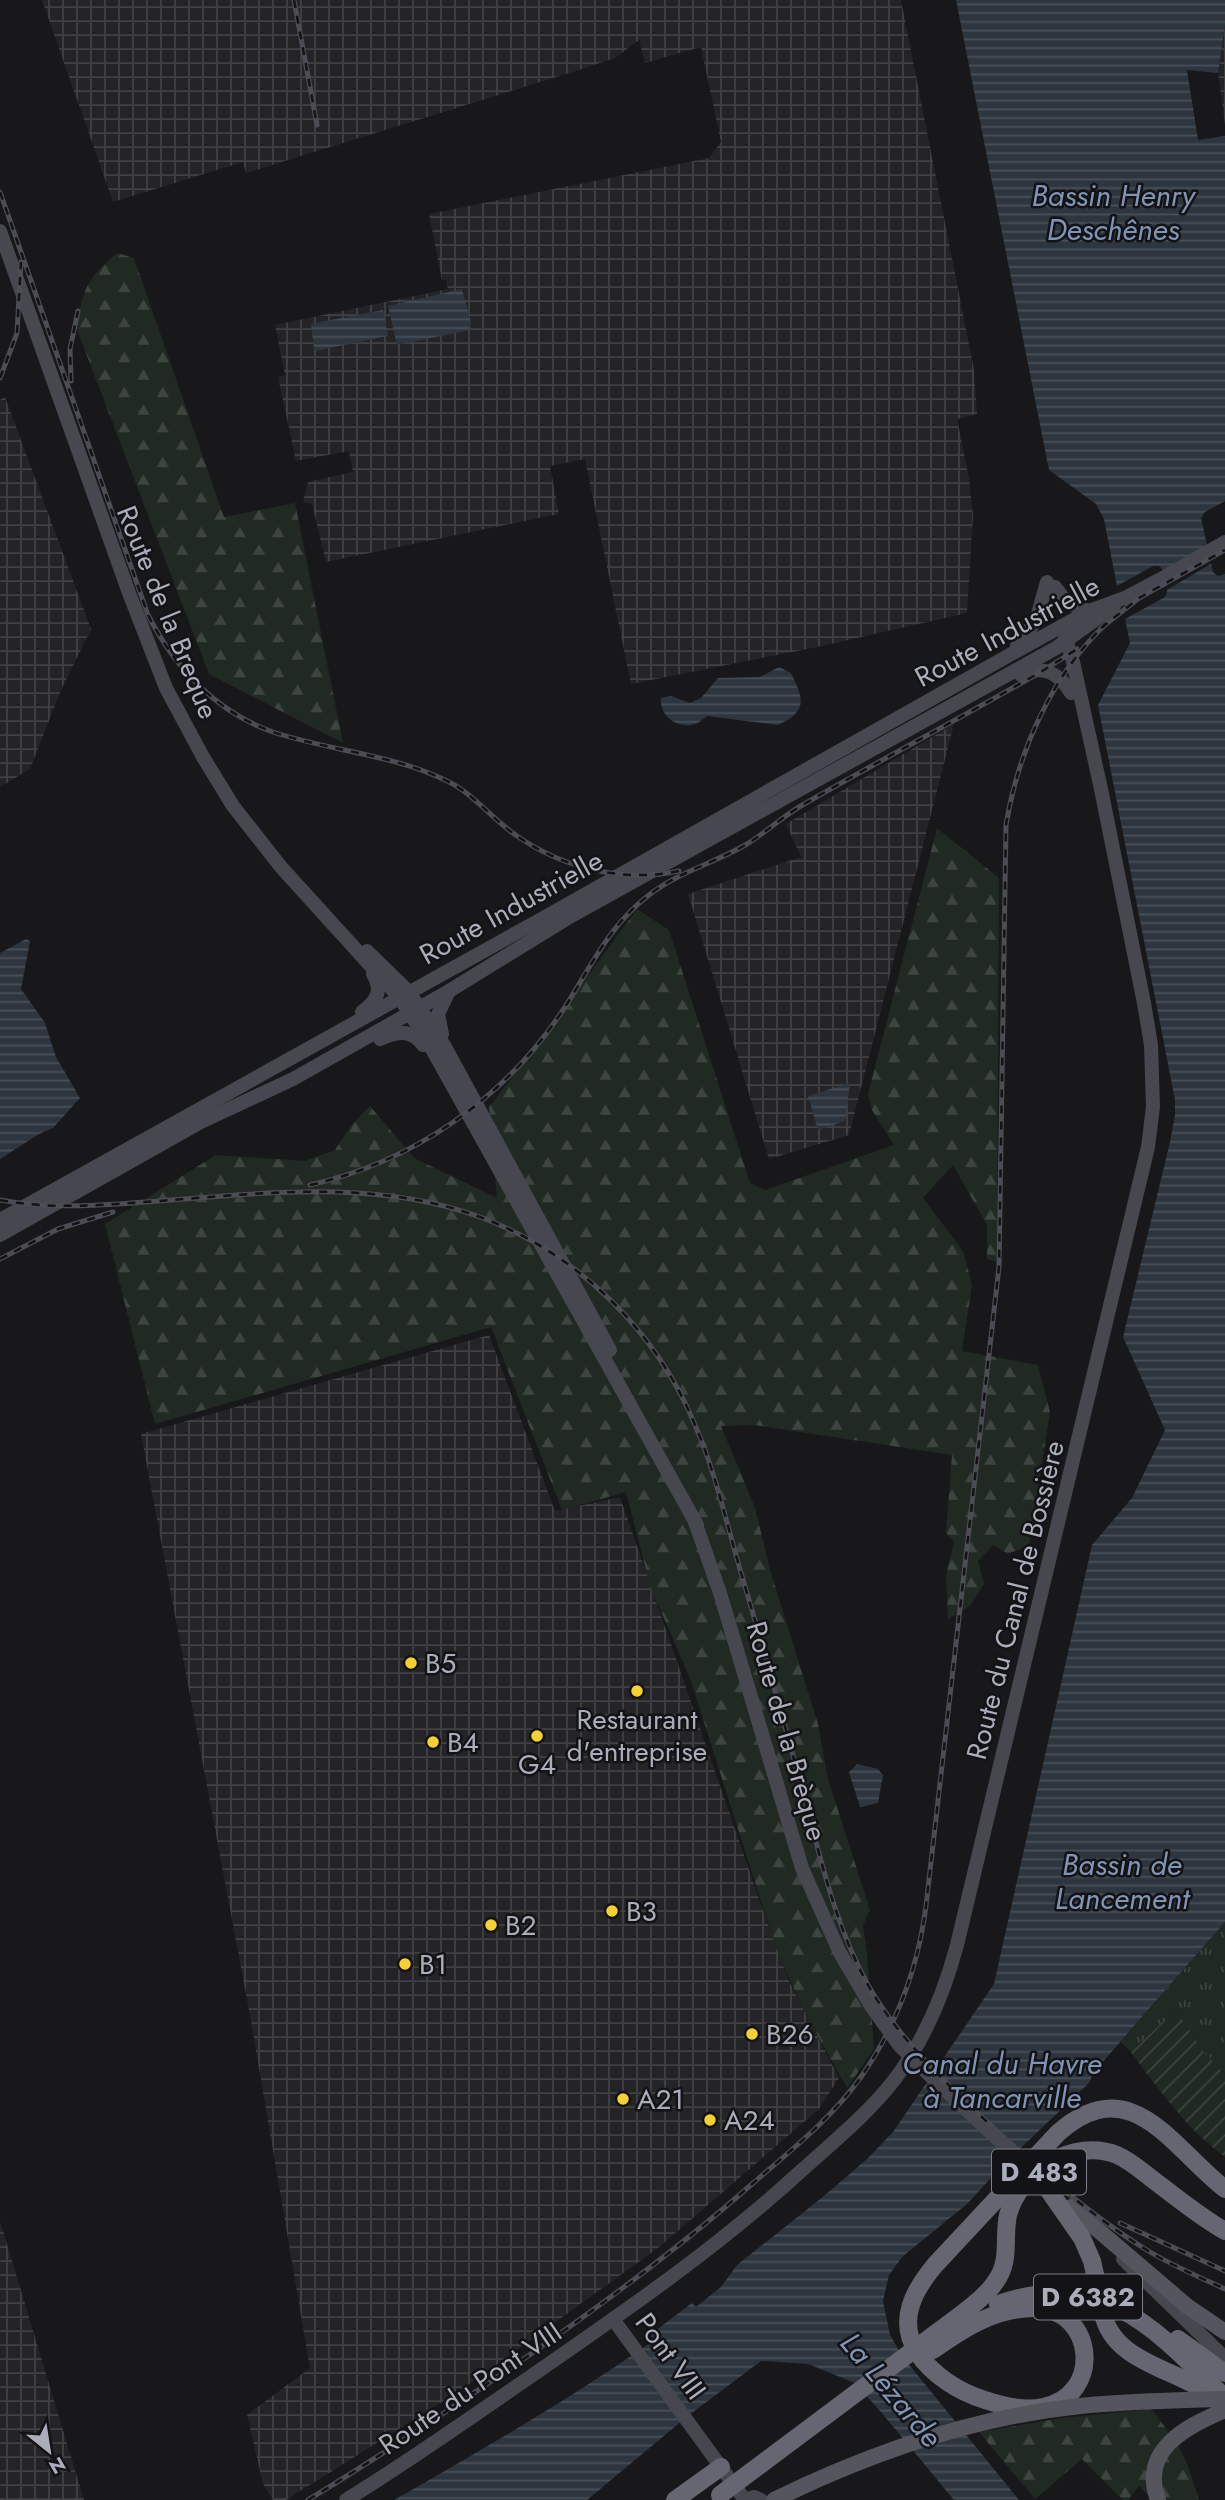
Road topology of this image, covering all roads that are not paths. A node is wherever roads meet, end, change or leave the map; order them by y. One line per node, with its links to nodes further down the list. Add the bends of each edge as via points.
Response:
1 (0, 231): 11 (main road, Route de la Breque, via 29,310 38,365 64,437 88,479 166,688 233,806)
2 (1225, 542): 3 (main road, Route Industrielle)
3 (1093, 615): 4 (main road, Route Industrielle); 5 (main road, via 1068,603 1051,585 1030,632); 7 (main road, via 1075,650)
4 (1060, 636): 5 (main road, Route Industrielle); 6 (main road, Route du Canal de Bossière); 7 (main road, Route du Canal de Bossière, via 1073,662); 9 (main road, Route Industrielle, via 890,741)
5 (1006, 656): 10 (main road, Route Industrielle)
6 (1071, 692): 8 (main road, Route du Canal de Bossière); 9 (main road, via 1054,673 1035,668 830,782)
7 (1088, 733): 8 (main road, Route du Canal de Bossière)
8 (1095, 765): 28 (main road, Route du Canal de Bossière, via 1151,1045 1154,1080 1148,1147 950,1971 923,2037 869,2108 715,2245)
9 (760, 812): 15 (main road, Route Industrielle, via 571,916)
10 (536, 922): 12 (main road, Route Industrielle); 16 (main road, via 535,929 462,975)
11 (336, 926): 13 (main road); 14 (main road)
12 (500, 942): 14 (main road, via 465,954 413,982); 16 (main road, Route Industrielle)
13 (365, 960): 16 (main road); 18 (main road, via 378,981 373,1003 306,1043)
14 (393, 974): 16 (main road)
15 (449, 991): 16 (main road, Route Industrielle); 17 (main road, via 438,1014)
16 (409, 1002): 17 (main road, Route de la Brèque); 18 (main road, Route Industrielle); 19 (main road); 20 (main road, via 348,1036)
17 (444, 1045): 23 (main road, Route de la Brèque, via 589,1311)
18 (296, 1054): 21 (main road, Route Industrielle)
19 (453, 1090): 20 (main road, via 420,1040 402,1032 377,1040 317,1074); 23 (main road)
20 (269, 1091): 22 (main road, via 201,1122)
21 (0, 1220)
22 (0, 1235)
23 (697, 1525): 24 (main road, Route de la Brèque, bridge, via 802,1868 841,1953 871,2006 906,2053)
24 (1042, 2182): 26 (main road, Route de la Brèque); 29 (highway, bridge, via 1082,2238)
25 (1225, 2189): 31 (highway, via 1143,2117 1113,2109 1077,2118 928,2273 914,2294 908,2316 911,2339 923,2360 946,2381 973,2396 1040,2408 1058,2402 1078,2385 1085,2358 1082,2340 1071,2323 1051,2310 989,2316)
26 (1071, 2207): 30 (main road, via 1187,2306); 32 (main road, Route de la Brèque)
27 (1225, 2231): 31 (highway, D 483, via 1119,2156 1092,2149 1068,2153 1046,2165 1012,2205 1006,2261 997,2281)
28 (617, 2317): 37 (main road, Pont VIII); 39 (main road, Route du Pont VIII)
29 (1104, 2317): 35 (highway, via 1128,2350 1192,2383); 36 (main road, via 1112,2340 1126,2357 1202,2396)
30 (1225, 2332)
31 (928, 2346): 33 (highway, D 6382, via 995,2297 1039,2287 1070,2287 1096,2291 1140,2312); 34 (highway, D 6382, via 996,2304 1043,2293 1081,2294 1144,2324); 38 (highway, D 6382, bridge)
32 (1225, 2358)
33 (1225, 2373)
34 (1225, 2399): 43 (main road, bridge, via 1078,2406 1009,2418 892,2449)
35 (1225, 2408): 44 (main road, bridge, via 1191,2425 1166,2446 1155,2477)
36 (1225, 2418)
37 (721, 2467): 40 (highway); 41 (main road, Pont VIII)
38 (721, 2498)
39 (346, 2500)
40 (675, 2500)
41 (745, 2500): 42 (main road)
42 (761, 2500)
43 (774, 2500)
44 (1158, 2500)

